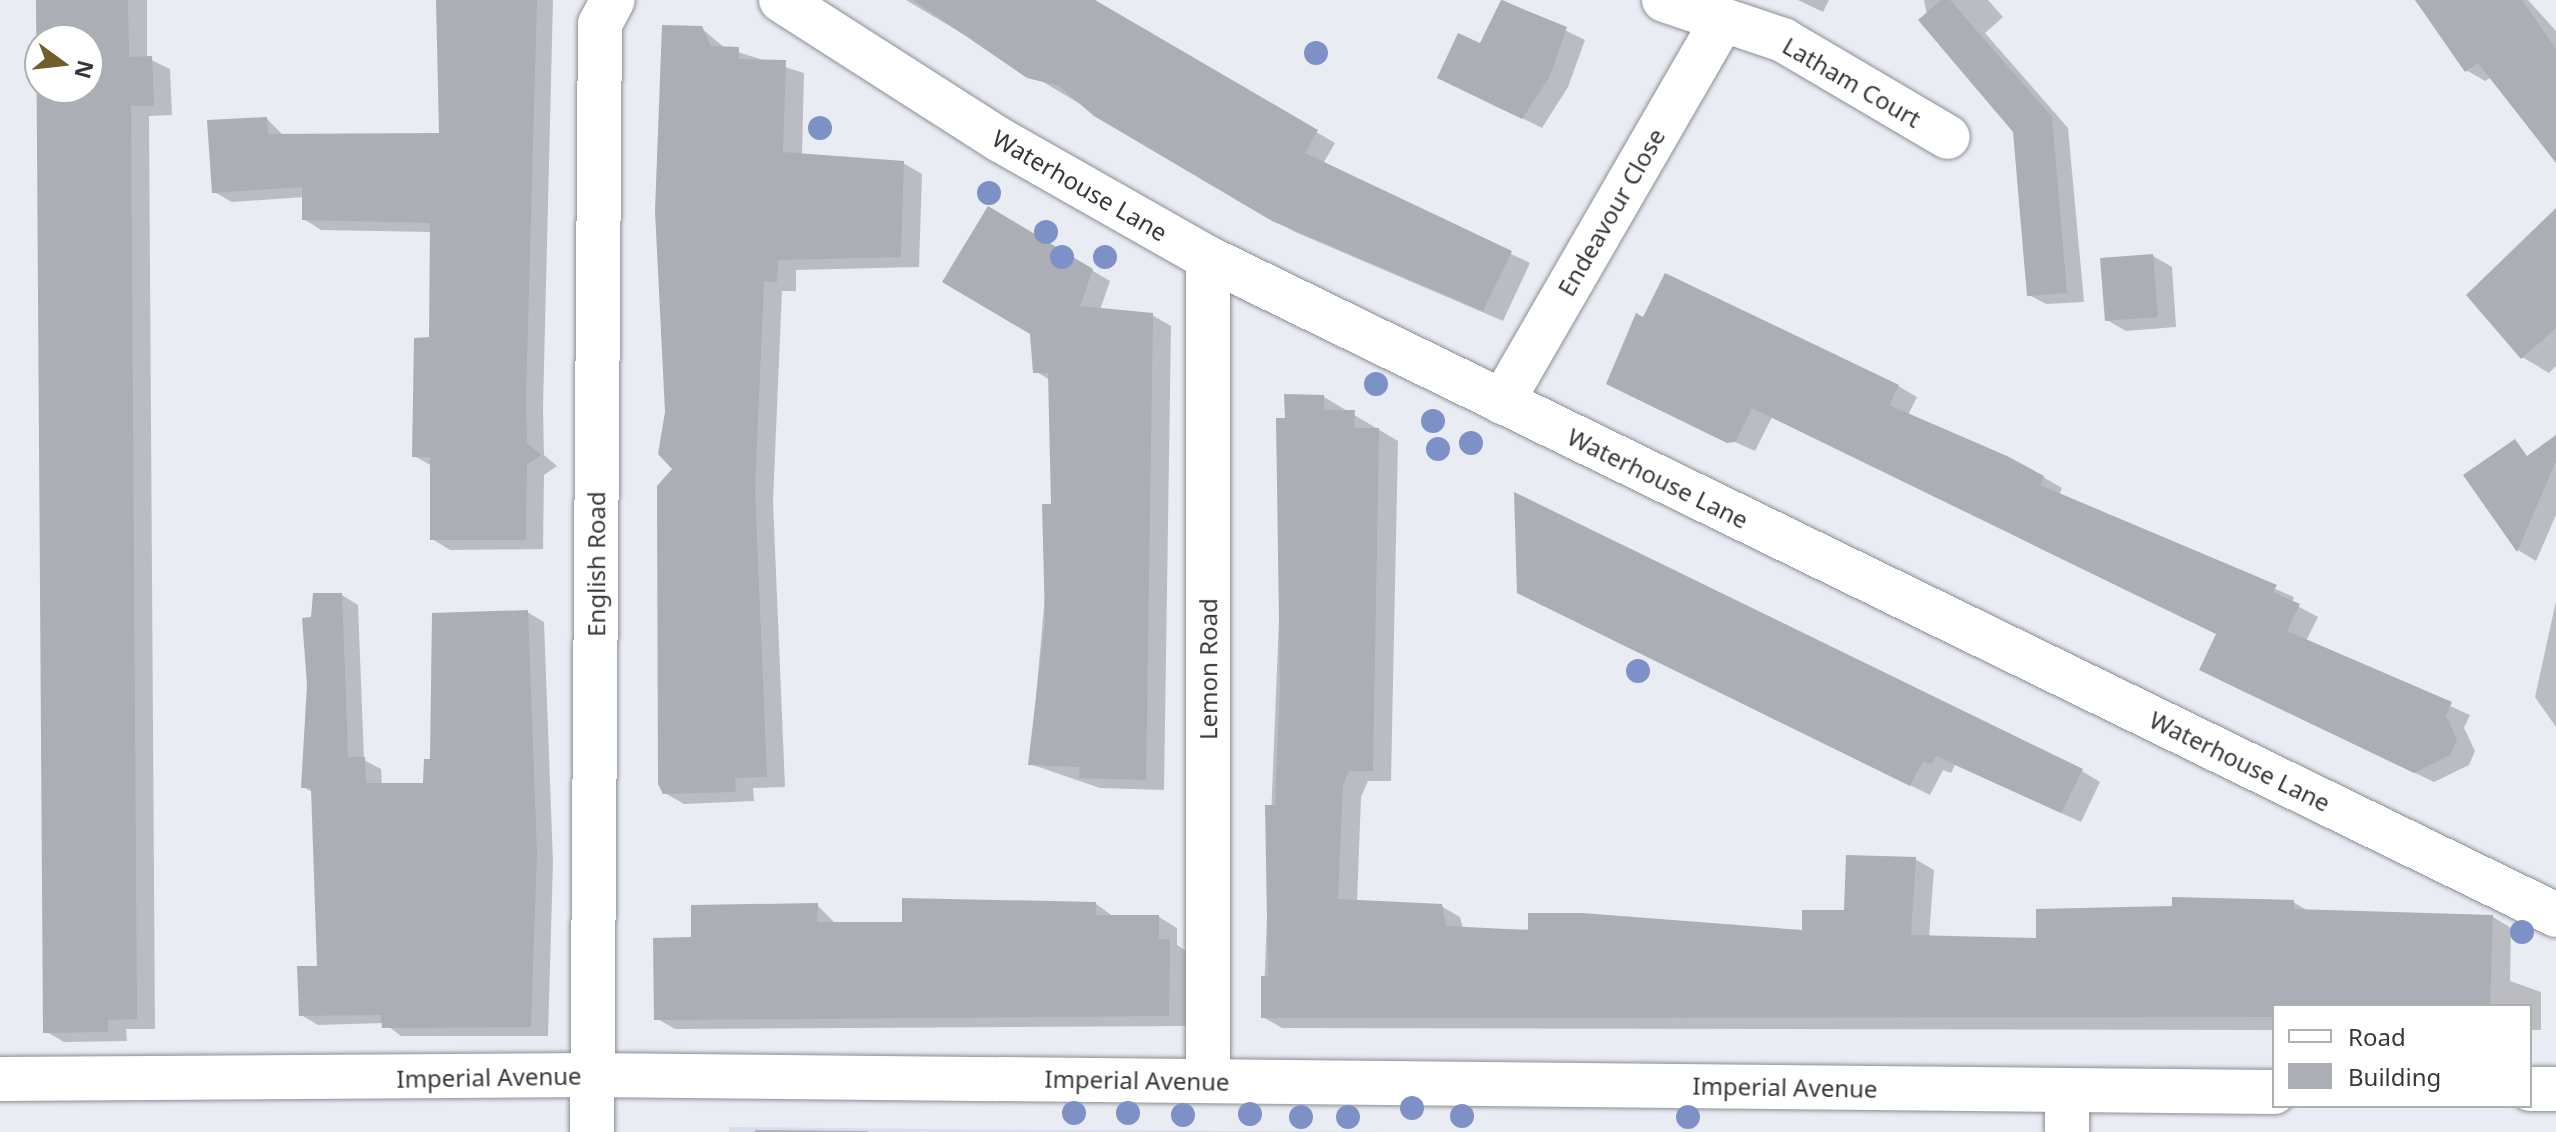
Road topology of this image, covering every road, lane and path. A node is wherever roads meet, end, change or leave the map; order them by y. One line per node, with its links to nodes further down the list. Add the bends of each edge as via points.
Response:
1 (613, 0): 9 (street, English Road, via 600,24)
2 (781, 0): 6 (street, Waterhouse Lane, via 1000,140)
3 (1664, 0): 4 (street, Latham Court)
4 (1721, 23): 5 (street, Latham Court, via 1783,40); 7 (street, Endeavour Close)
5 (1948, 137)
6 (1208, 258): 7 (street, Waterhouse Lane); 11 (street, Lemon Road)
7 (1502, 402): 8 (street, Waterhouse Lane)
8 (2556, 915)
9 (591, 1075): 10 (street, Imperial Avenue); 11 (street, Imperial Avenue); 16 (street, English Road)
10 (0, 1079)
11 (1208, 1080): 15 (street, Imperial Avenue)
12 (2532, 1089): 13 (street)
13 (2556, 1089)
14 (2272, 1092): 15 (street, Imperial Avenue)
15 (2067, 1112)
16 (592, 1132)

